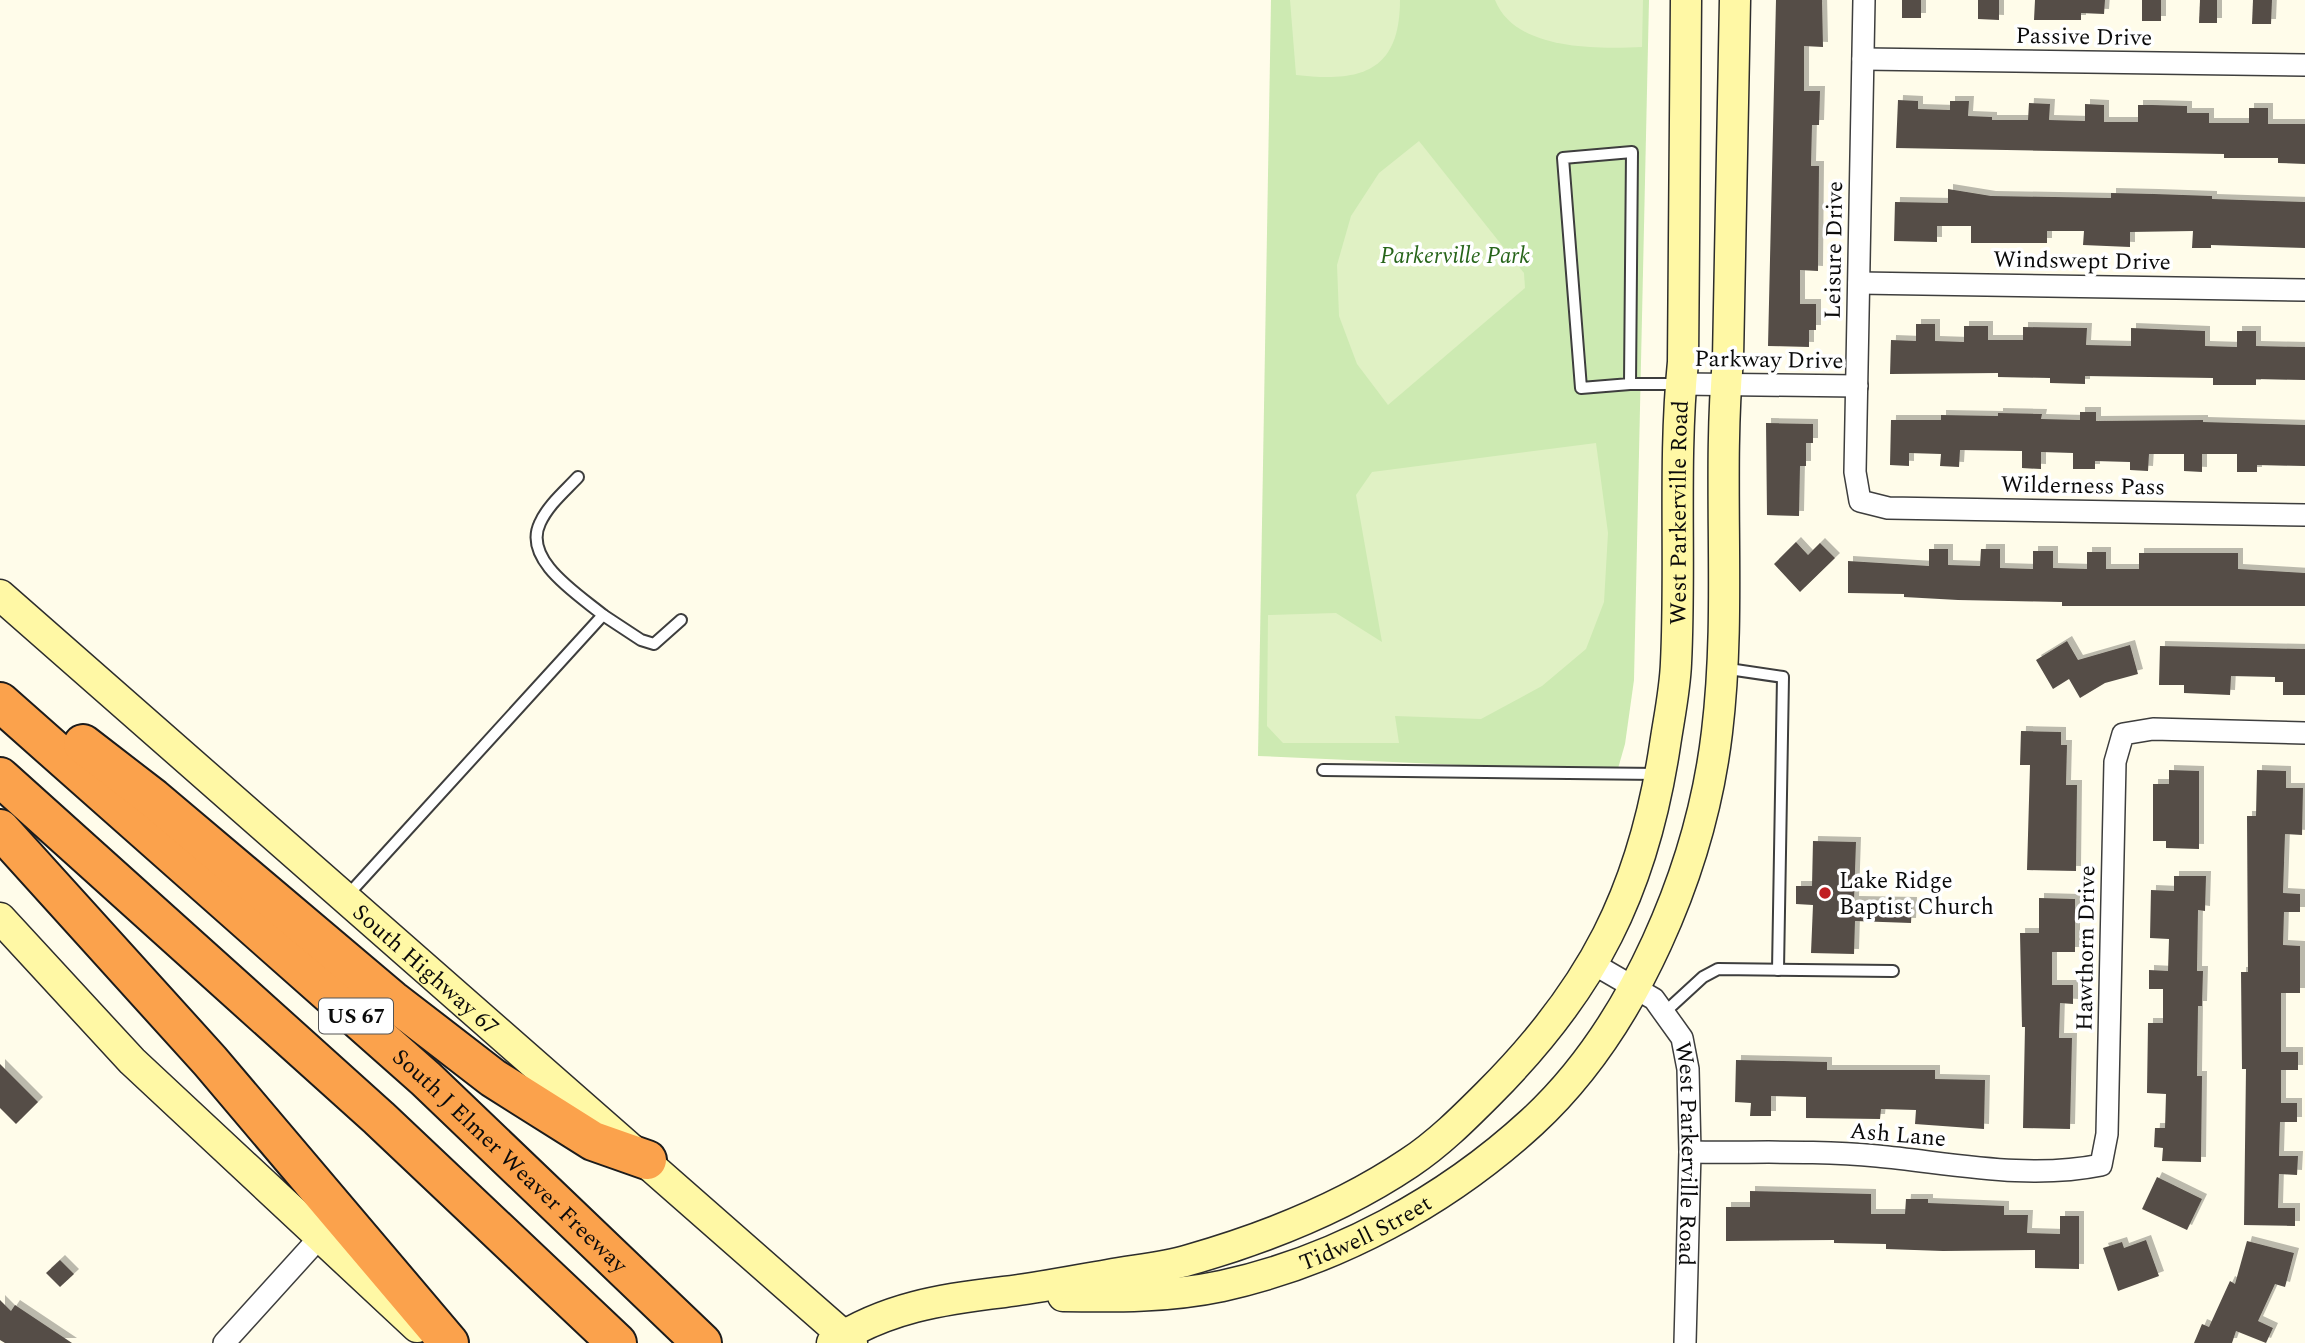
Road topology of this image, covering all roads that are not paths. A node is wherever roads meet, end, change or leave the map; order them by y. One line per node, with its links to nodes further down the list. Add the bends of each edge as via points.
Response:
1 (1686, 0): 9 (main road, West Parkerville Road)
2 (1735, 0): 10 (main road, West Parkerville Road)
3 (1864, 0): 4 (street, Leisure Drive)
4 (1863, 59): 5 (street, Passive Drive); 6 (street, Leisure Drive)
5 (2305, 65)
6 (1859, 282): 7 (street, Windswept Drive); 11 (street, Leisure Drive)
7 (2305, 290)
8 (1630, 384): 8 (lane, via 1581,388 1563,159 1632,152); 9 (lane)
9 (1681, 384): 10 (street, Parkway Drive); 18 (main road, West Parkerville Road)
10 (1726, 384): 11 (street, Parkway Drive); 19 (main road, West Parkerville Road)
11 (1857, 386): 13 (street, Leisure Drive, via 1854,472)
12 (578, 477): 16 (lane, via 547,510 536,541 548,565)
13 (1860, 501): 14 (street, Wilderness Pass, via 1888,508)
14 (2305, 515)
15 (0, 595): 27 (main road, South Highway 67)
16 (603, 615): 17 (lane, via 654,644); 27 (lane)
17 (681, 620)
18 (1676, 665): 19 (main road); 24 (main road, West Parkerville Road)
19 (1722, 668): 30 (lane, via 1783,677); 32 (main road, West Parkerville Road, via 1717,733 1692,849 1674,902)
20 (0, 680): 35 (highway, via 153,798 493,1078 593,1141)
21 (0, 702): 44 (highway, South J Elmer Weaver Freeway / US 67, via 426,1079)
22 (2305, 733): 36 (street, Hawthorn Drive, via 2153,729 2123,734 2115,762 2108,1134)
23 (1323, 770): 24 (lane)
24 (1661, 775): 29 (main road, West Parkerville Road, via 1629,892)
25 (0, 778): 43 (highway, US 67, via 379,1118)
26 (0, 829): 42 (highway, via 210,1061)
27 (346, 897): 35 (main road, South Highway 67)
28 (0, 918): 37 (main road, via 132,1061)
29 (1592, 963): 32 (street, West Parkerville Road); 38 (main road, Tidwell Street, via 1521,1061 1408,1164 1289,1227 1181,1262)
30 (1778, 970): 31 (lane); 33 (lane, via 1718,969)
31 (1893, 971)
32 (1633, 986): 33 (street, West Parkerville Road); 38 (main road, Tidwell Street, via 1577,1072 1533,1121 1493,1155 1371,1233 1270,1274 1173,1294 1117,1297)
33 (1666, 1011): 34 (street, West Parkerville Road, via 1682,1038 1688,1069)
34 (1690, 1152): 36 (street, Ash Lane, via 1875,1156 1970,1168 2073,1170); 45 (street, West Parkerville Road)
35 (647, 1160): 39 (main road, South Highway 67)
36 (2101, 1165)
37 (320, 1237): 40 (street); 41 (main road)
38 (1007, 1292): 39 (main road, Tidwell Street, via 955,1297 893,1311)
39 (843, 1340)
40 (224, 1343)
41 (435, 1343)
42 (449, 1343)
43 (617, 1343)
44 (702, 1343)
45 (1685, 1343)

